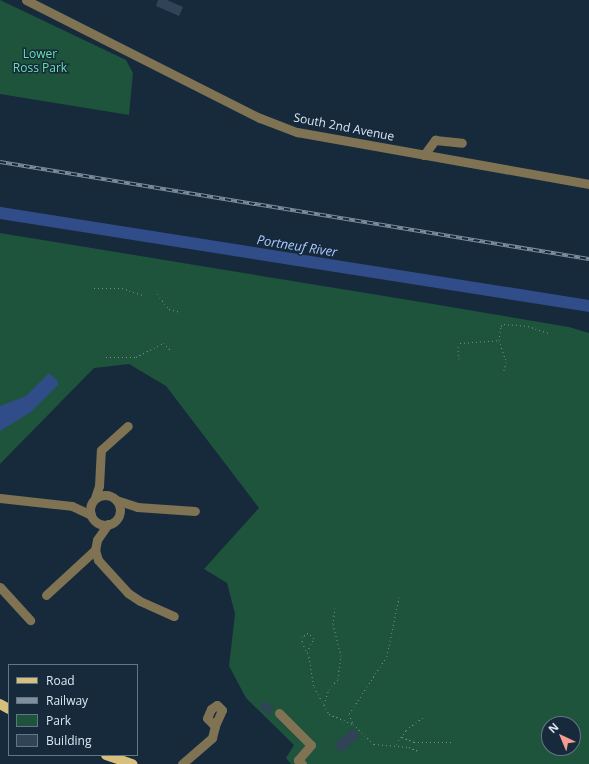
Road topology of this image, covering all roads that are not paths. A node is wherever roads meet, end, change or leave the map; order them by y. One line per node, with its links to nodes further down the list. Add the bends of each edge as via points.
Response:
1 (26, 0): 3 (street, South 2nd Avenue, via 260,118 297,132)
2 (462, 143): 3 (street, via 435,140)
3 (424, 155): 4 (street, South 2nd Avenue)
4 (589, 184)
5 (128, 426): 6 (street, via 101,450)
6 (98, 476): 8 (street); 9 (street)
7 (0, 498): 10 (street)
8 (115, 498): 9 (street, via 103,495); 11 (street); 13 (street, via 120,508)
9 (94, 500): 10 (street); 14 (street, via 90,507)
10 (72, 506): 14 (street)
11 (136, 507): 12 (street); 13 (street)
12 (195, 512)
13 (118, 516): 15 (street)
14 (92, 517): 15 (street, via 99,524); 16 (street)
15 (108, 524): 16 (street)
16 (97, 540): 17 (street)
17 (94, 550): 19 (street); 20 (street, via 98,560 128,593 140,602)
18 (0, 587): 21 (street)
19 (46, 594)
20 (174, 616)
21 (30, 620)
22 (279, 713): 27 (street, via 311,745 298,760)
23 (215, 726): 26 (street, via 212,738)
24 (109, 756): 25 (main road)
25 (132, 764)
26 (182, 764)
27 (302, 764)

